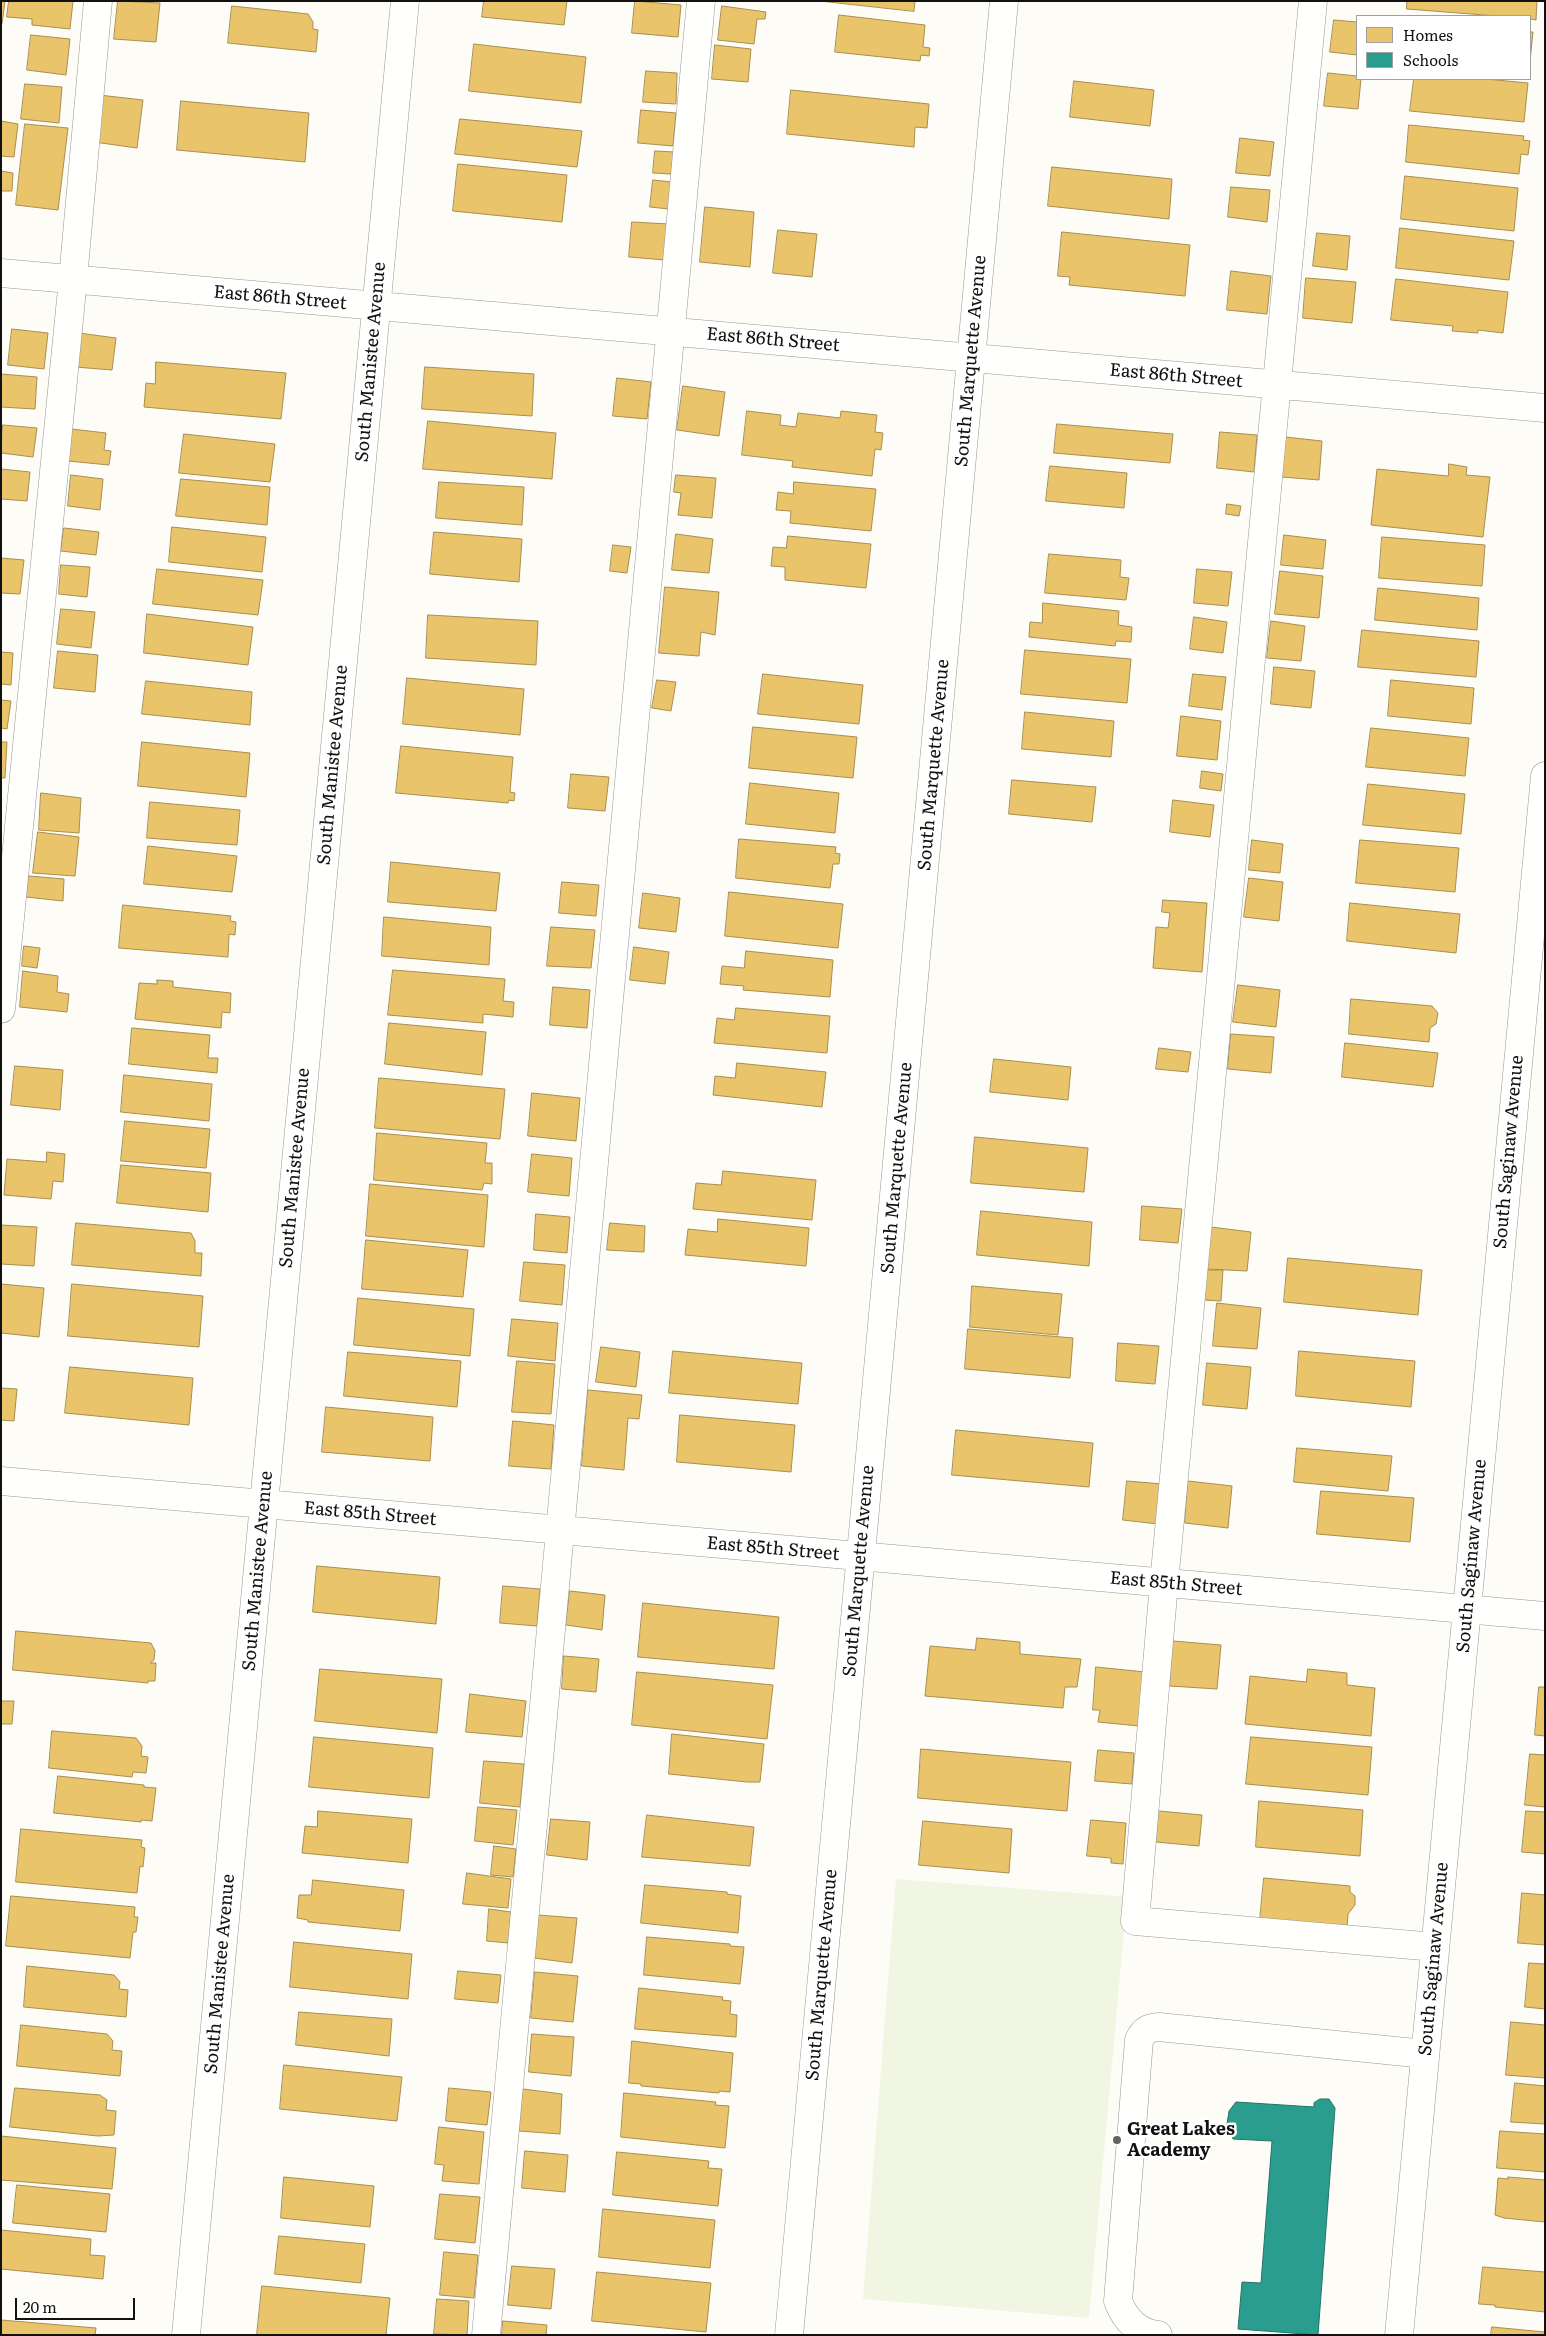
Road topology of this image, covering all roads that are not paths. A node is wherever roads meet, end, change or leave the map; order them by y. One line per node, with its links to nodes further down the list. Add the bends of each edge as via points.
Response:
1 (98, 1): 7 (street)
2 (405, 1): 8 (street, South Manistee Avenue)
3 (701, 1): 9 (street)
4 (1004, 1): 10 (street, South Marquette Avenue)
5 (1313, 1): 11 (street)
6 (1, 273): 7 (street, East 86th Street)
7 (73, 279): 8 (street, East 86th Street); 14 (street)
8 (376, 306): 9 (street, East 86th Street); 16 (street, South Manistee Avenue)
9 (671, 332): 10 (street, East 86th Street); 17 (street)
10 (971, 358): 11 (street, East 86th Street); 18 (street, South Marquette Avenue)
11 (1277, 384): 12 (street, East 86th Street); 19 (street)
12 (1545, 408)
13 (1545, 776): 20 (street, South Saginaw Avenue)
14 (1, 1009)
15 (1, 1481): 16 (street, East 85th Street)
16 (264, 1504): 17 (street, East 85th Street); 24 (street, South Manistee Avenue)
17 (560, 1530): 18 (street, East 85th Street); 25 (street)
18 (861, 1557): 19 (street, East 85th Street); 26 (street, South Marquette Avenue)
19 (1164, 1583): 20 (street, East 85th Street); 22 (street, via 1135,1921)
20 (1467, 1610): 21 (street, East 85th Street); 22 (street, South Saginaw Avenue)
21 (1545, 1616)
22 (1435, 1947): 23 (street, South Saginaw Avenue)
23 (1424, 2054): 27 (street, via 1159,2027 1143,2032 1139,2040 1118,2301 1124,2317 1136,2327); 28 (street, South Saginaw Avenue)
24 (186, 2335)
25 (486, 2335)
26 (789, 2335)
27 (1158, 2335)
28 (1399, 2335)

